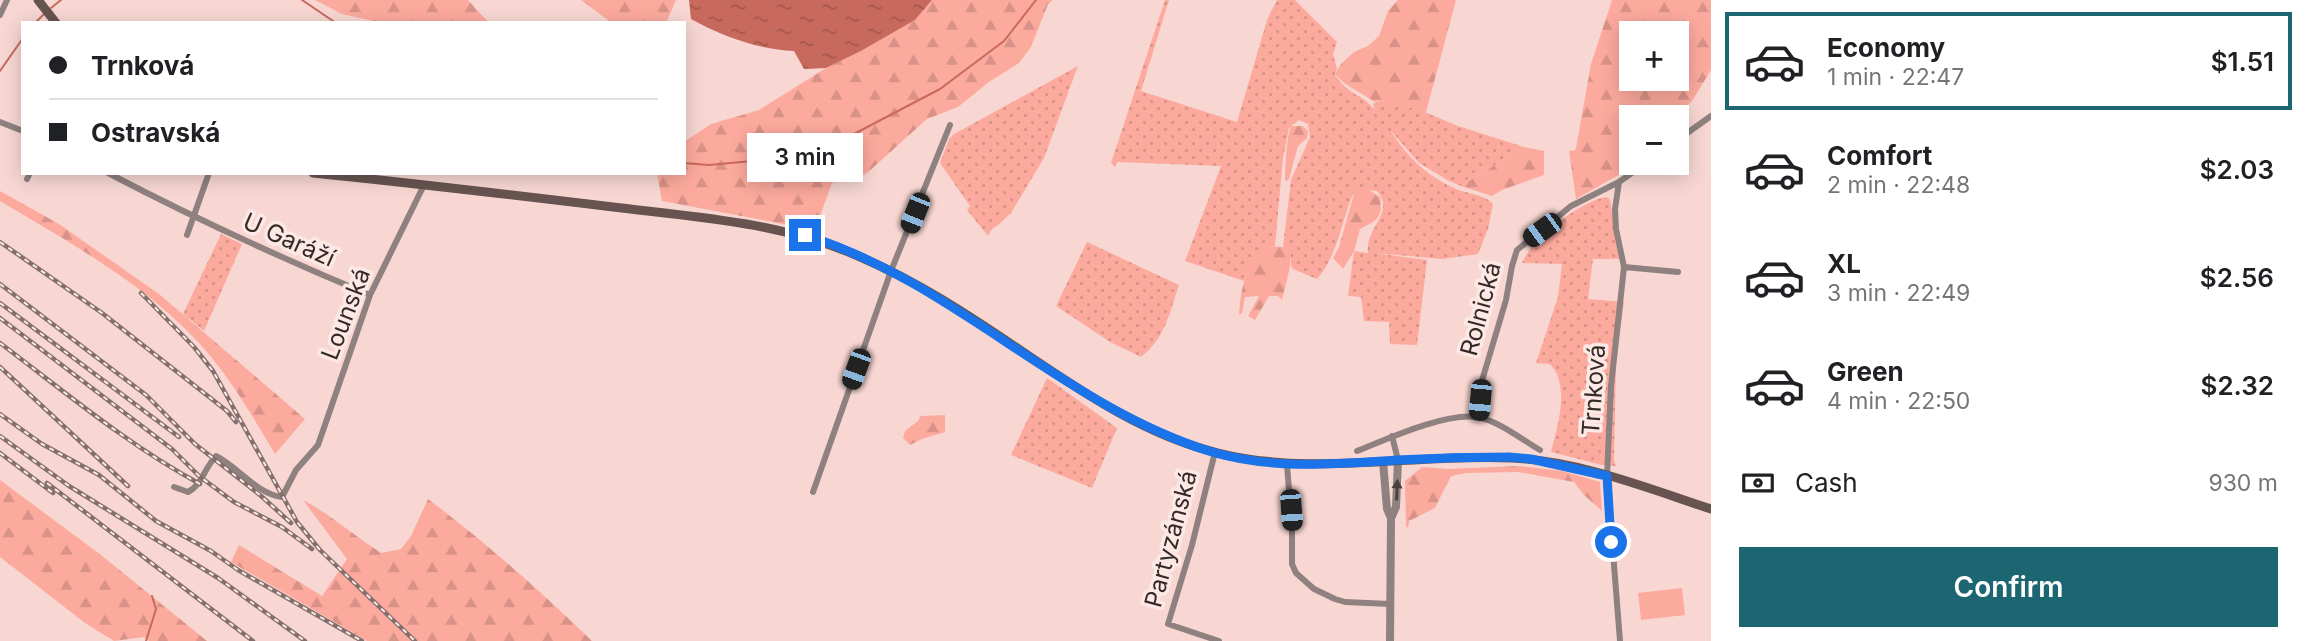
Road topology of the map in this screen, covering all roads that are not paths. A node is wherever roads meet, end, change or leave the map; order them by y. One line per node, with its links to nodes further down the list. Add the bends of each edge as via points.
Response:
1 (7, 0): 3 (street)
2 (40, 2): 4 (main road)
3 (0, 15)
4 (55, 20)
5 (1711, 116): 9 (street)
6 (0, 122): 8 (street)
7 (950, 125): 19 (street)
8 (21, 130)
9 (1689, 132)
10 (112, 175): 16 (street, U Garáží)
11 (208, 175): 16 (street)
12 (332, 175): 15 (main road)
13 (1630, 175): 14 (street, Rolnická)
14 (1619, 183): 18 (street, via 1616,229); 22 (street, Rolnická, via 1571,206 1517,250 1481,384)
15 (424, 185): 19 (main road, via 761,226 812,237); 21 (street, Lounská)
16 (194, 218): 17 (street); 21 (street, U Garáží)
17 (187, 235)
18 (1624, 267): 20 (street); 30 (street, Trnková)
19 (891, 271): 26 (main road, via 941,298 1107,406 1146,427); 32 (street)
20 (1678, 272)
21 (370, 295): 31 (street, Lounská, via 318,445 296,470 282,496 271,495 216,456 195,488 188,492)
22 (1478, 417): 23 (street, via 1448,419); 24 (street)
23 (1392, 436): 25 (street); 27 (street)
24 (1540, 450)
25 (1357, 451)
26 (1215, 452): 29 (main road); 36 (street, Partyzánská, via 1168,624)
27 (1398, 460): 28 (main road); 30 (main road, via 1531,459); 34 (street, one-way to 27, via 1396,507)
28 (1383, 461): 29 (main road); 34 (street)
29 (1287, 465): 35 (street, via 1296,573 1314,589 1345,603)
30 (1607, 476): 33 (main road); 38 (street, Trnková)
31 (174, 487)
32 (813, 492)
33 (1711, 509)
34 (1391, 518): 35 (street)
35 (1390, 604): 37 (street)
36 (1219, 641)
37 (1390, 641)
38 (1620, 641)

